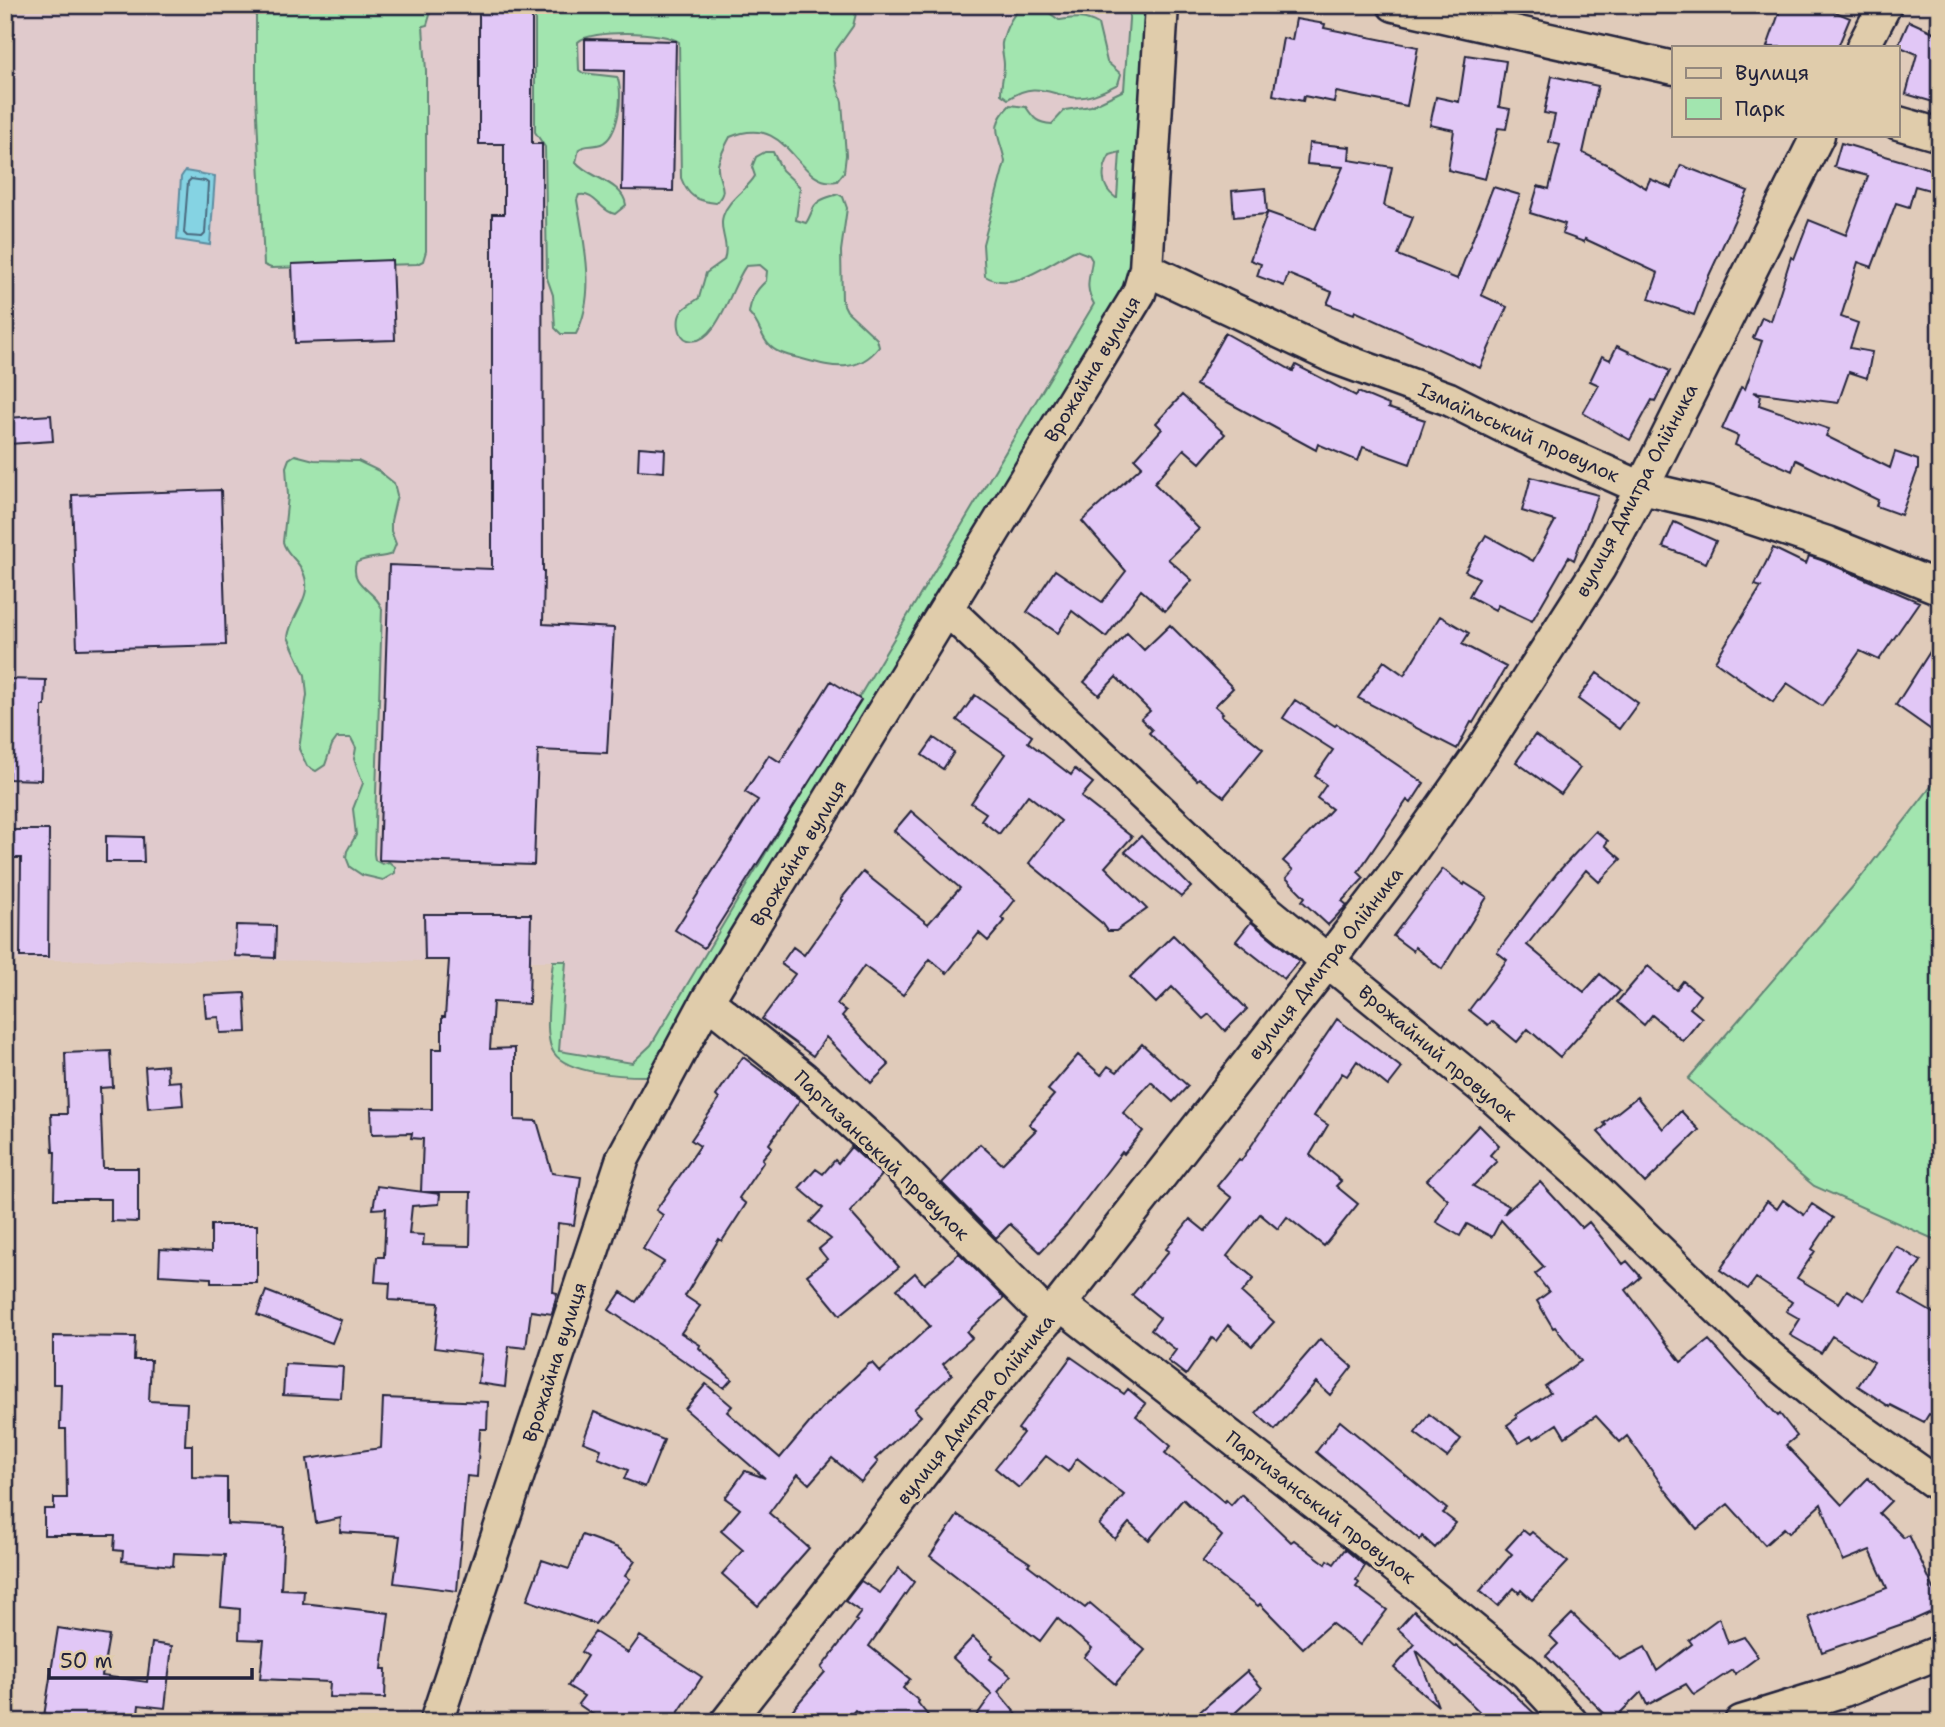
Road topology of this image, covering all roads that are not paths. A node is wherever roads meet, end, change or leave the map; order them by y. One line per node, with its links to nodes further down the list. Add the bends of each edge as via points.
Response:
1 (1162, 5): 9 (street, Врожайна вулиця)
2 (1394, 5): 5 (street)
3 (1885, 5): 4 (street)
4 (1864, 46)
5 (1672, 68)
6 (1899, 123): 7 (street)
7 (1940, 135)
8 (1818, 136): 10 (street, вулиця Дмитра Олійника)
9 (1146, 269): 10 (street, Ізмаїльський провулок, via 1334,357 1450,399); 12 (street, Врожайна вулиця, via 1139,293)
10 (1642, 488): 11 (street, Ізмаїльський провулок, via 1710,504 1815,539); 13 (street, вулиця Дмитра Олійника, via 1599,568 1484,748)
11 (1940, 588)
12 (947, 609): 13 (street, Врожайний провулок, via 1264,909); 14 (street, Врожайна вулиця)
13 (1328, 961): 15 (street, вулиця Дмитра Олійника); 16 (street, Врожайний провулок, via 1583,1177 1761,1350 1840,1415)
14 (708, 1001): 15 (street, Партизанський провулок, via 803,1078); 18 (street, Врожайна вулиця, via 623,1158)
15 (1054, 1311): 19 (street, вулиця Дмитра Олійника); 20 (street, Партизанський провулок, via 1363,1540 1516,1664)
16 (1940, 1486)
17 (1940, 1652): 21 (street, via 1844,1690)
18 (436, 1722)
19 (727, 1722)
20 (1571, 1722)
21 (1741, 1722)

